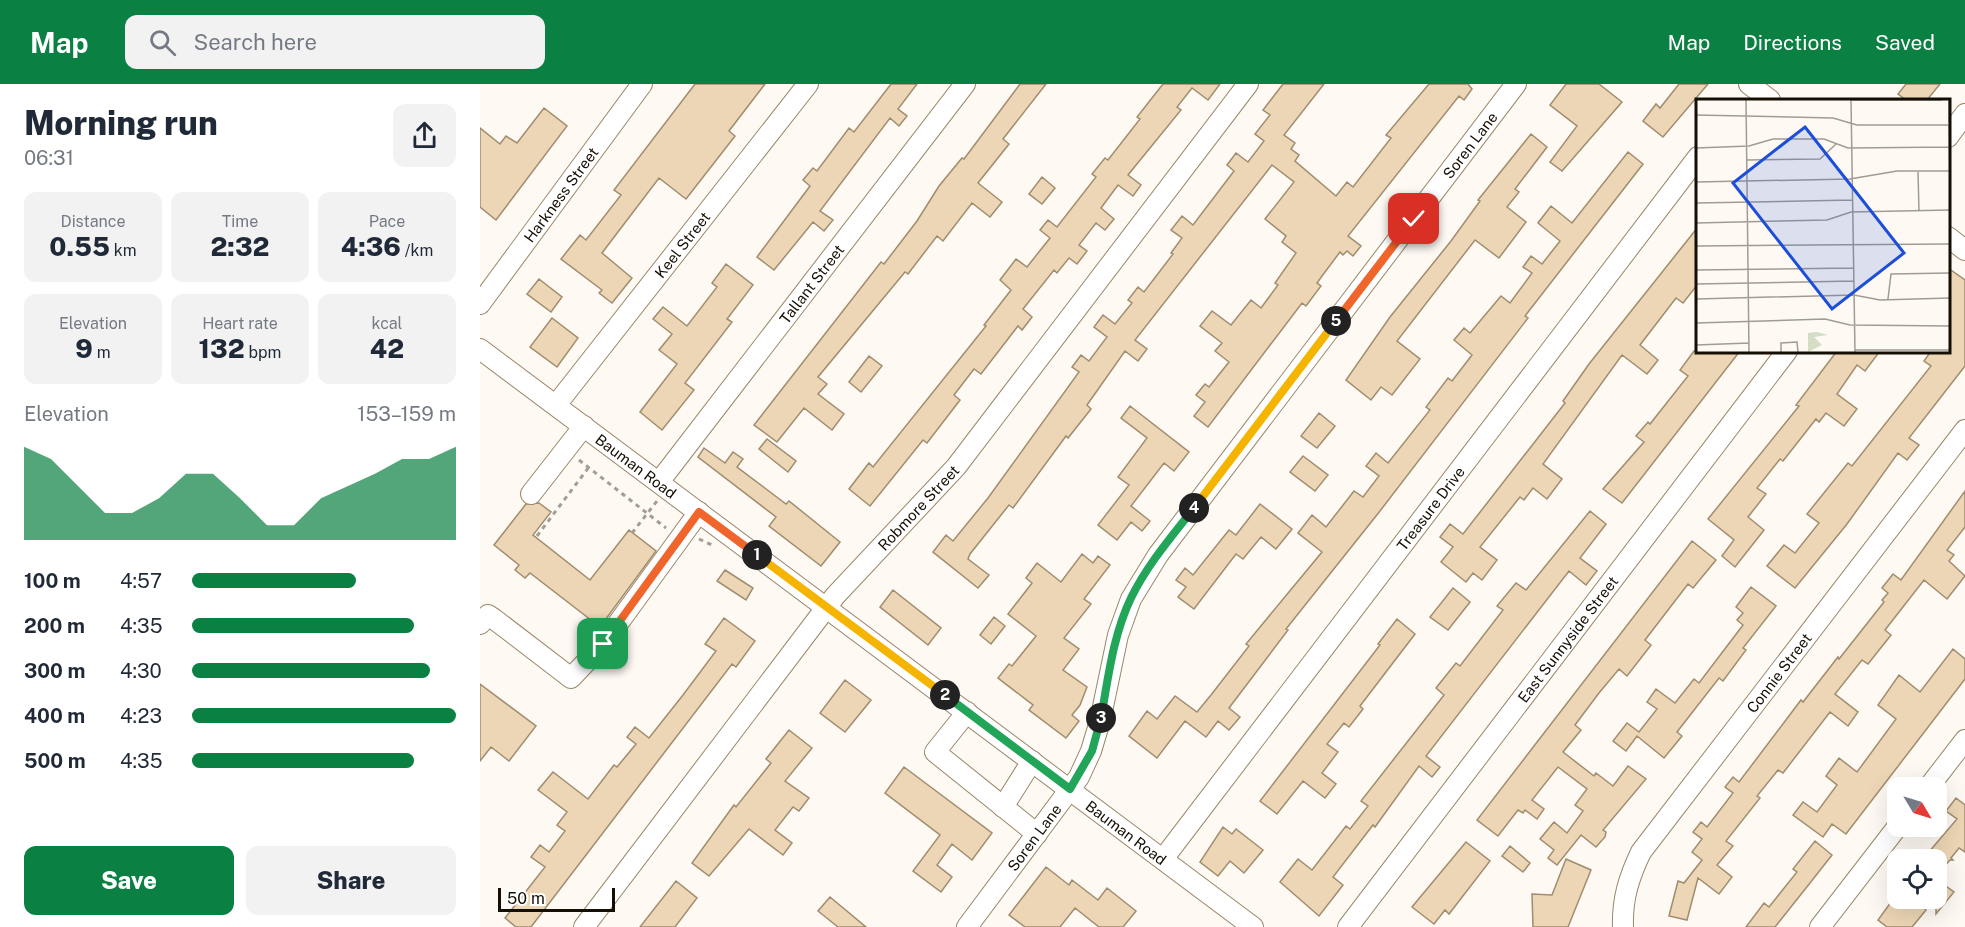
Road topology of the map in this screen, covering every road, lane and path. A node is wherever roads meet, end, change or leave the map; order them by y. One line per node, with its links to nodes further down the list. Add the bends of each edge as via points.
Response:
1 (642, 84): 13 (street, Harkness Street)
2 (808, 84): 16 (street, Keel Street)
3 (965, 84): 20 (street, Tallant Street)
4 (1248, 84): 28 (street, Robmore Street, via 956,467)
5 (1516, 84): 34 (street, Soren Lane, via 1158,555 1131,599 1118,635 1092,751)
6 (1749, 89): 7 (street)
7 (1768, 99)
8 (1965, 114): 9 (street)
9 (1950, 133)
10 (1696, 159): 38 (street, Treasure Drive)
11 (1950, 239): 12 (street)
12 (1965, 250)
13 (480, 303)
14 (480, 349): 16 (street, Bauman Road)
15 (1786, 352): 42 (street, East Sunnyside Street)
16 (556, 405): 18 (street, Bauman Road)
17 (1965, 430): 43 (street, Connie Street, via 1641,852 1627,882)
18 (580, 432): 19 (path, via 582,441 572,454); 20 (street, Bauman Road); 21 (street)
19 (588, 467): 23 (path); 25 (path)
20 (663, 485): 22 (street, Bauman Road); 23 (path)
21 (531, 494)
22 (699, 512): 26 (street); 28 (street, Bauman Road)
23 (647, 513): 24 (path); 26 (path)
24 (632, 533)
25 (537, 536)
26 (681, 538): 27 (path, via 686,541 695,532 700,542); 29 (street, via 603,644 571,678 488,615)
27 (718, 547)
28 (827, 607): 30 (street, Bauman Road); 39 (street, Robmore Street)
29 (480, 624)
30 (967, 712): 32 (street, Bauman Road); 35 (street, via 935,752)
31 (1965, 740): 33 (street)
32 (1032, 761): 34 (street, Bauman Road); 35 (street)
33 (1936, 777)
34 (1070, 789): 36 (street, Soren Lane); 38 (street, Bauman Road)
35 (1003, 807): 36 (street)
36 (1036, 834): 40 (street, Soren Lane)
37 (1890, 837): 44 (street)
38 (1163, 859): 41 (street, Bauman Road)
39 (584, 927)
40 (967, 927)
41 (1253, 927)
42 (1348, 927)
43 (1623, 927)
44 (1820, 927)

